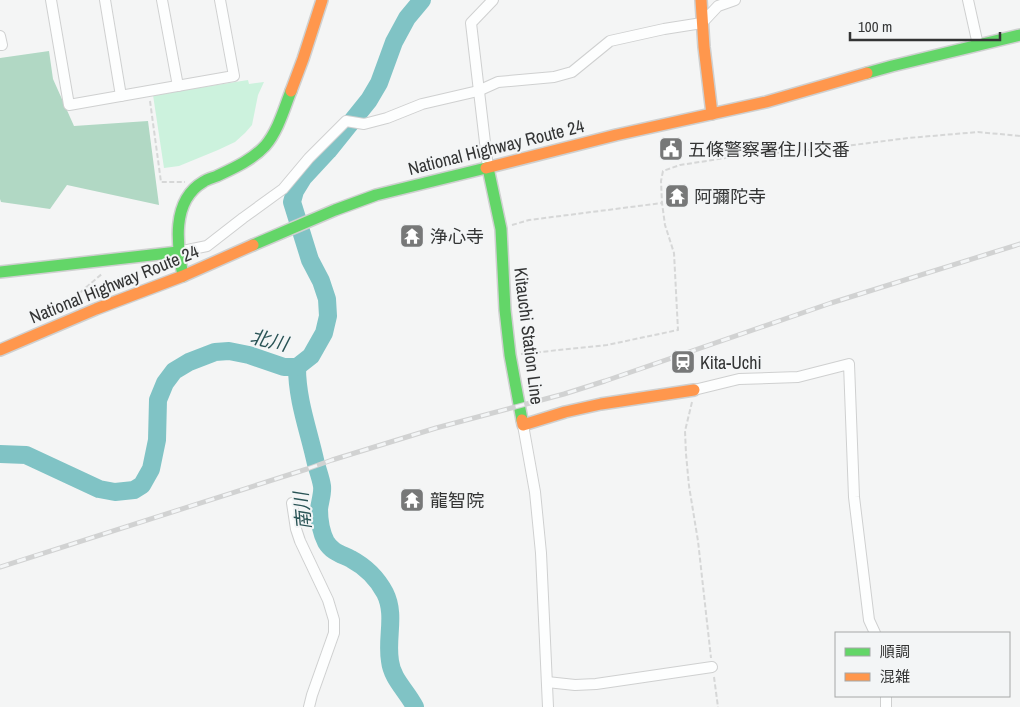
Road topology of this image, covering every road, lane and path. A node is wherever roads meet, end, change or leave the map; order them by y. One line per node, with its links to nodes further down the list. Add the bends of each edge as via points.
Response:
1 (51, 0): 18 (street, via 69,105)
2 (105, 0): 18 (street)
3 (162, 0): 15 (street)
4 (220, 0): 15 (street, via 234,76)
5 (322, 0): 22 (main road, via 278,125 266,145 238,166)
6 (493, 0): 17 (street, via 471,24)
7 (700, 0): 10 (main road)
8 (735, 0): 10 (street, via 718,6)
9 (968, 0): 14 (street)
10 (702, 23): 17 (street, via 610,41 572,72 554,77 498,82); 19 (main road)
11 (1020, 35): 14 (main road, National Highway Route 24)
12 (0, 36): 13 (street)
13 (0, 45)
14 (978, 46): 19 (main road, National Highway Route 24)
15 (178, 86): 16 (street)
16 (149, 91): 18 (street); 22 (path, via 161,182)
17 (478, 91): 21 (street); 25 (street, via 422,104 364,124 346,122 283,189 207,246)
18 (121, 96)
19 (712, 114): 21 (main road, National Highway Route 24)
20 (1020, 136): 23 (path, via 978,132 680,165 663,171)
21 (488, 168): 24 (main road, Kitauchi Station Line); 28 (main road, National Highway Route 24, via 376,195)
22 (202, 182): 25 (main road, via 188,195 181,209)
23 (662, 203): 24 (path, via 528,220); 31 (path, via 674,253 678,330 607,345)
24 (501, 229): 31 (main road, Kitauchi Station Line)
25 (178, 252): 26 (main road); 28 (main road)
26 (0, 272)
27 (102, 273): 29 (path)
28 (183, 276): 30 (main road, National Highway Route 24)
29 (58, 311)
30 (0, 350)
31 (510, 356): 33 (main road, Kitauchi Station Line)
32 (694, 390): 33 (main road, Kitauchi Station Line, via 601,404); 35 (street, via 738,379 798,377 849,364 854,497 870,620); 36 (path, via 686,432 686,454)
33 (523, 425): 37 (street, via 535,492 541,553)
34 (292, 503): 38 (street, via 300,541 334,620 334,633)
35 (875, 632)
36 (712, 667): 37 (street, via 596,684); 40 (path)
37 (547, 682): 39 (street)
38 (309, 707)
39 (548, 707)
40 (718, 707)

